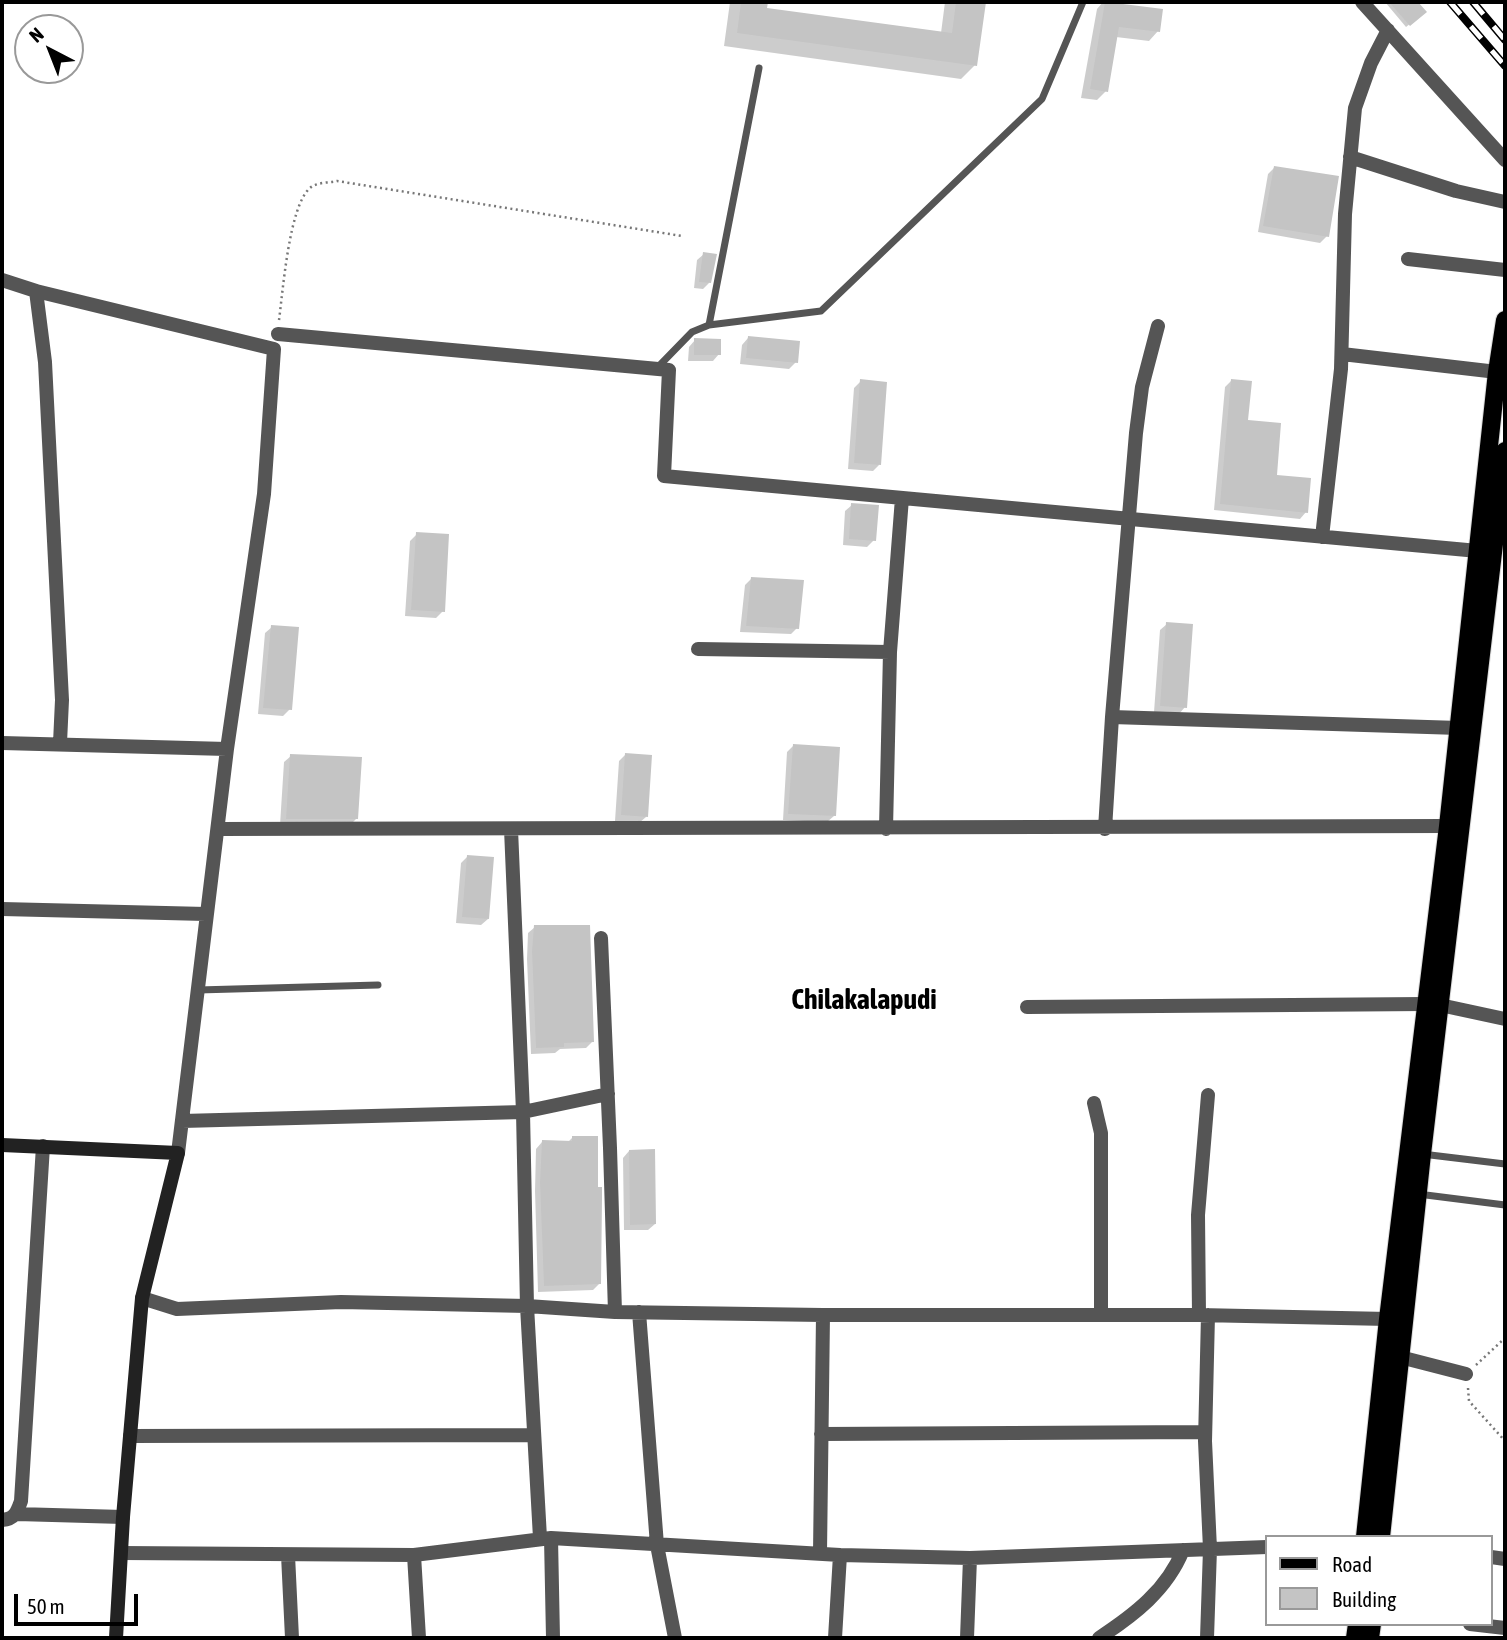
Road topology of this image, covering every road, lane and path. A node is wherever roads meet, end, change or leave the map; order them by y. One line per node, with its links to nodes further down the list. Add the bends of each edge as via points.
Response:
1 (1083, 2): 14 (lane, via 1042,99 821,310)
2 (1362, 2): 3 (street)
3 (1388, 30): 5 (street, via 1355,108); 6 (street)
4 (759, 68): 14 (lane)
5 (1350, 157): 7 (street); 17 (street)
6 (1505, 160)
7 (1505, 202)
8 (682, 236): 16 (path, via 337,181 313,185 301,197 285,268)
9 (1408, 259): 10 (street)
10 (1505, 270)
11 (2, 280): 12 (street)
12 (36, 291): 30 (street, via 45,362 62,700); 31 (street, via 274,349 264,494)
13 (1505, 320): 19 (main road)
14 (709, 326): 18 (lane, via 692,332)
15 (1158, 326): 22 (street, via 1142,387)
16 (278, 334): 18 (street)
17 (1342, 354): 19 (street); 23 (street)
18 (657, 368): 21 (street, via 669,370 664,476)
19 (1497, 372): 24 (main road)
20 (1505, 451): 42 (main road)
21 (902, 498): 22 (street); 26 (street)
22 (1128, 519): 23 (street); 27 (street)
23 (1322, 537): 24 (street)
24 (1478, 551): 28 (main road)
25 (698, 649): 26 (street)
26 (890, 652): 35 (street)
27 (1112, 717): 28 (street); 36 (street)
28 (1459, 728): 32 (main road)
29 (2, 743): 30 (street)
30 (60, 743): 31 (street)
31 (227, 748): 33 (street)
32 (1448, 826): 36 (street); 42 (main road)
33 (218, 829): 34 (street); 38 (street)
34 (511, 829): 35 (street); 48 (street)
35 (886, 829): 36 (street)
36 (1105, 829)
37 (2, 909): 38 (street)
38 (206, 914): 41 (street)
39 (601, 938): 45 (street)
40 (378, 985): 41 (lane)
41 (198, 990): 49 (street)
42 (1433, 1004): 43 (street); 44 (street); 53 (main road); 64 (main road)
43 (1027, 1007)
44 (1505, 1019)
45 (608, 1094): 48 (street); 59 (street)
46 (1208, 1095): 63 (street, via 1198,1215)
47 (1094, 1103): 62 (street, via 1101,1133)
48 (523, 1112): 49 (street); 58 (street)
49 (182, 1121): 52 (street)
50 (2, 1145): 51 (street)
51 (43, 1146): 52 (street); 73 (street)
52 (178, 1153): 57 (street)
53 (1422, 1154): 54 (lane); 55 (main road)
54 (1505, 1164)
55 (1418, 1194): 56 (lane); 66 (main road)
56 (1505, 1206)
57 (142, 1298): 58 (street, via 177,1309 341,1301); 71 (street)
58 (527, 1306): 59 (street); 70 (street)
59 (615, 1312): 60 (street)
60 (639, 1312): 61 (street); 79 (street)
61 (823, 1315): 62 (street); 69 (street)
62 (1101, 1315): 63 (street)
63 (1204, 1315): 64 (street); 68 (street)
64 (1388, 1319): 66 (street); 76 (main road)
65 (1505, 1338): 67 (path)
66 (1400, 1357): 67 (street); 77 (main road)
67 (1466, 1374): 72 (path, via 1469,1401)
68 (1205, 1432): 69 (street); 81 (street)
69 (821, 1434): 84 (street)
70 (534, 1435): 71 (street); 78 (street)
71 (130, 1436): 74 (street)
72 (1505, 1441)
73 (17, 1514): 74 (street); 75 (street)
74 (123, 1517): 83 (street)
75 (2, 1520)
76 (1365, 1535)
77 (1381, 1535)
78 (545, 1538): 79 (street); 86 (street); 94 (street)
79 (657, 1545): 84 (street); 95 (street)
80 (1266, 1547): 81 (street)
81 (1210, 1549): 82 (street); 99 (street)
82 (1183, 1550): 88 (street); 98 (street, via 1163,1587)
83 (121, 1553): 85 (street); 91 (street)
84 (820, 1553): 87 (street)
85 (288, 1555): 86 (street); 92 (street)
86 (414, 1555): 93 (street)
87 (840, 1555): 88 (street); 96 (street)
88 (970, 1558): 97 (street)
89 (1488, 1626): 90 (street)
90 (1505, 1628)
91 (116, 1638)
92 (292, 1638)
93 (419, 1638)
94 (553, 1638)
95 (675, 1638)
96 (835, 1638)
97 (967, 1638)
98 (1099, 1638)
99 (1207, 1638)

